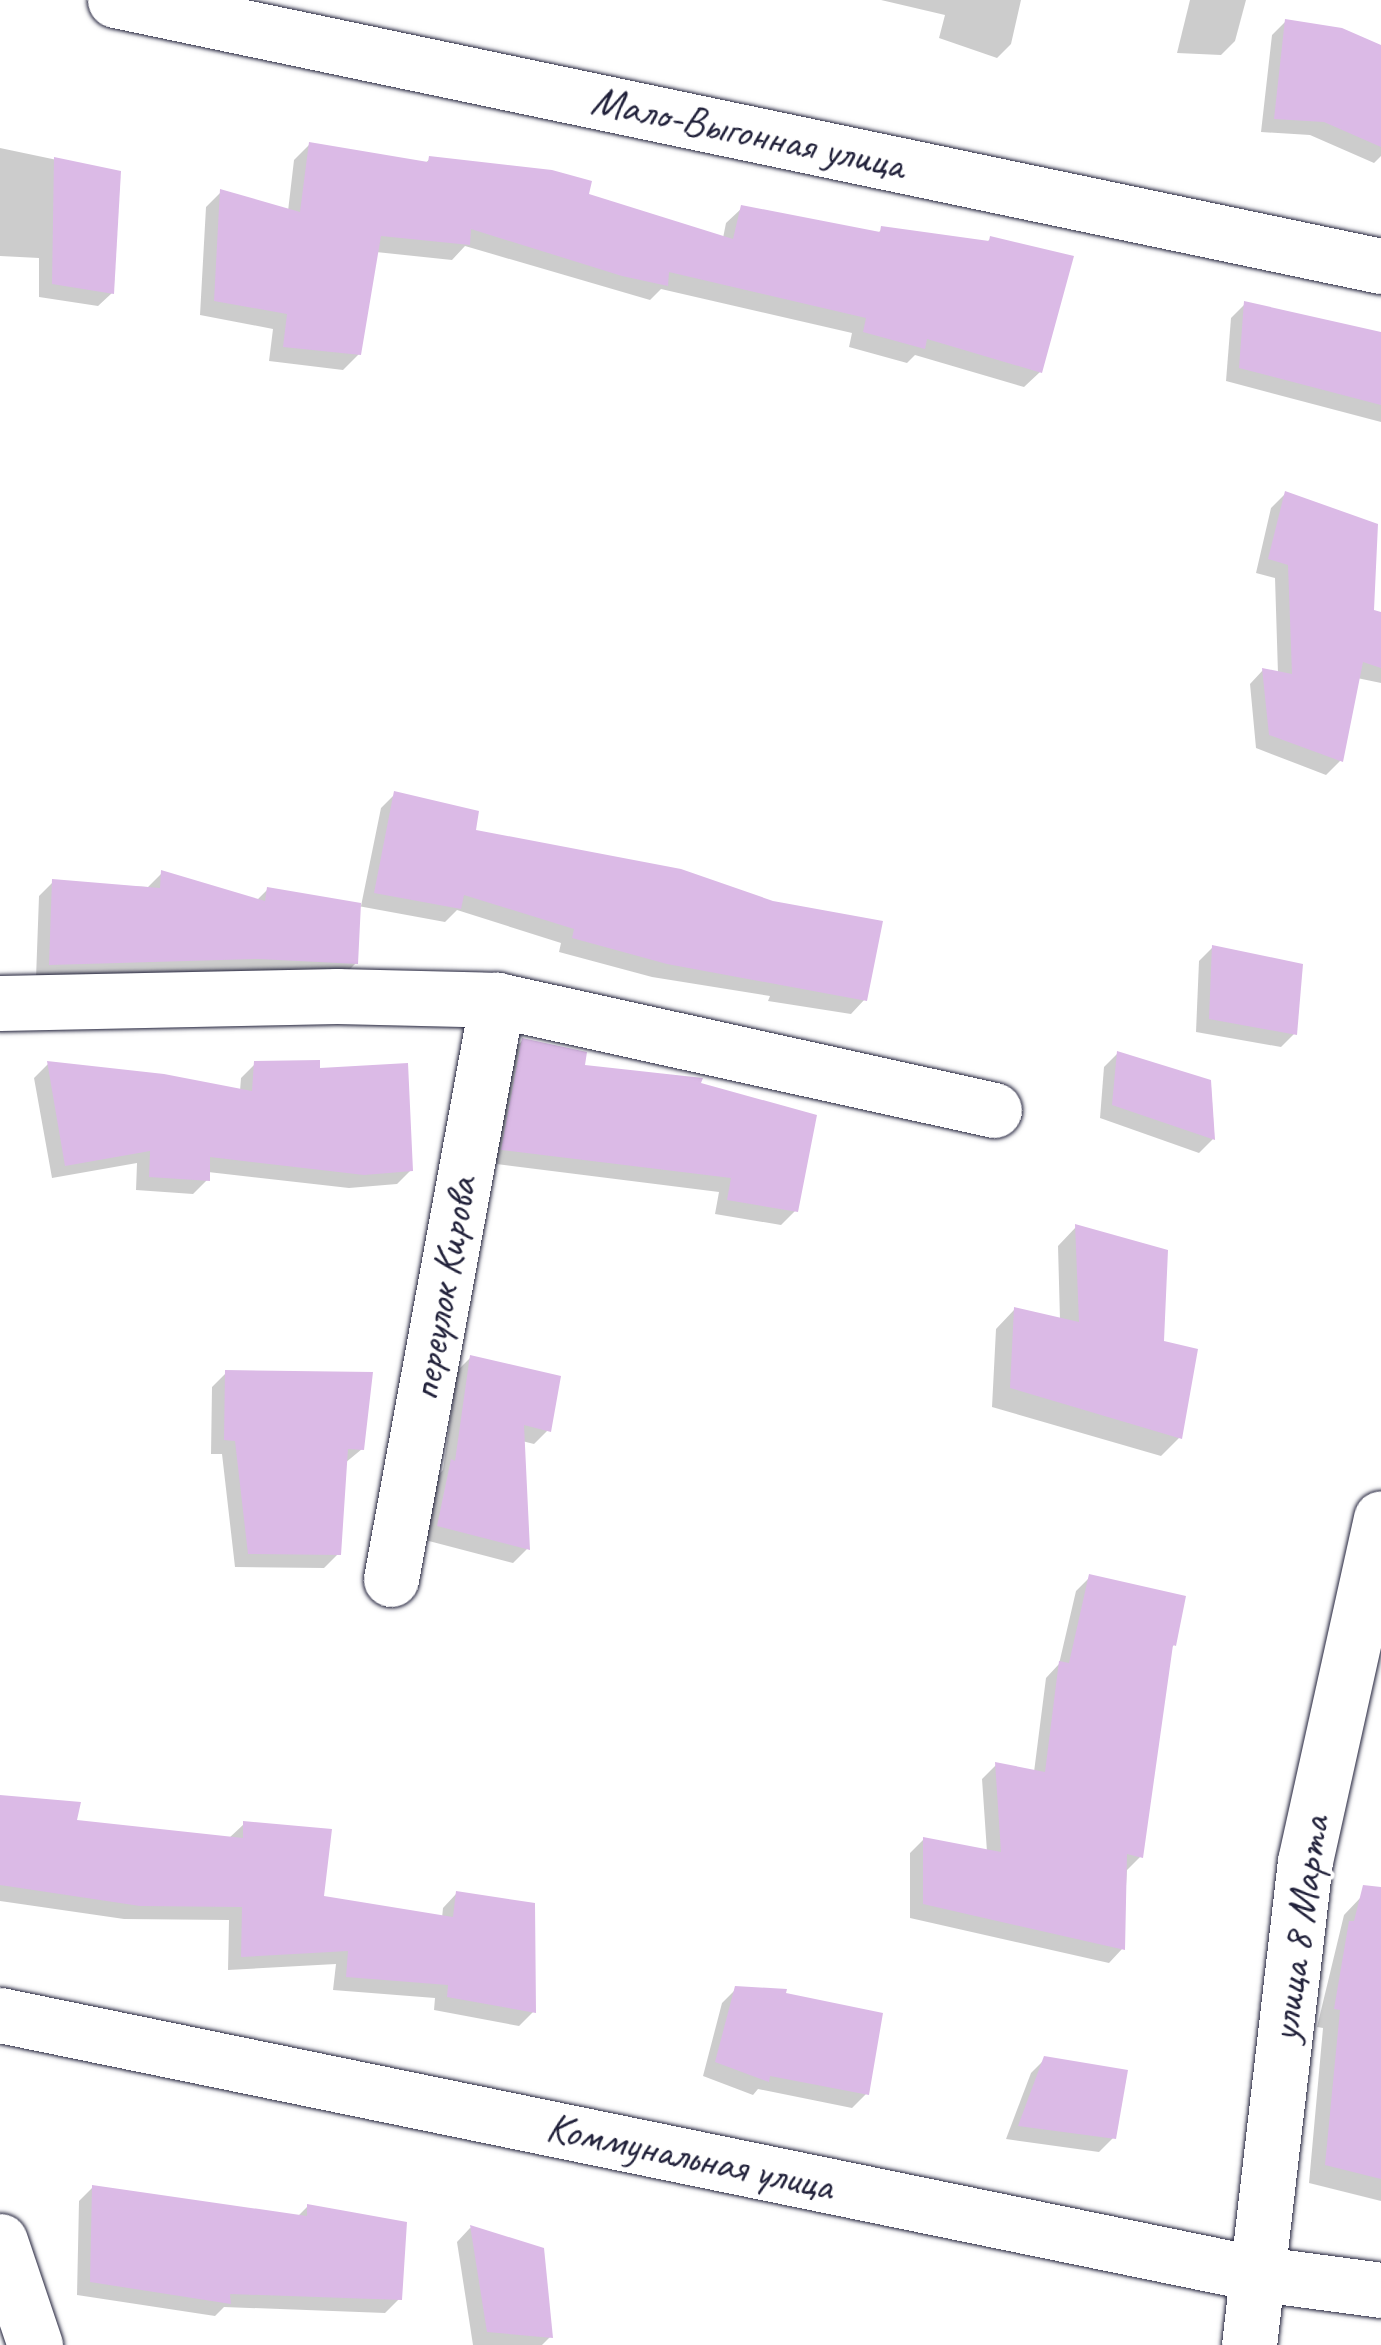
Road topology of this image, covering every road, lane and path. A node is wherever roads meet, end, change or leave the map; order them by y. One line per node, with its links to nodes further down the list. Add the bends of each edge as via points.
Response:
1 (115, 0): 2 (street, Мало-Выгонная улица)
2 (1381, 266)
3 (497, 1000): 4 (street); 5 (street); 7 (street, переулок Кирова)
4 (0, 1002)
5 (994, 1110)
6 (1381, 1518): 10 (street, улица 8 Марта, via 1305,1861)
7 (391, 1578)
8 (0, 2015): 10 (street, Коммунальная улица)
9 (0, 2241): 12 (street)
10 (1254, 2274): 11 (street, Коммунальная улица); 13 (street, улица 8 Марта)
11 (1381, 2290)
12 (35, 2345)
13 (1249, 2345)

